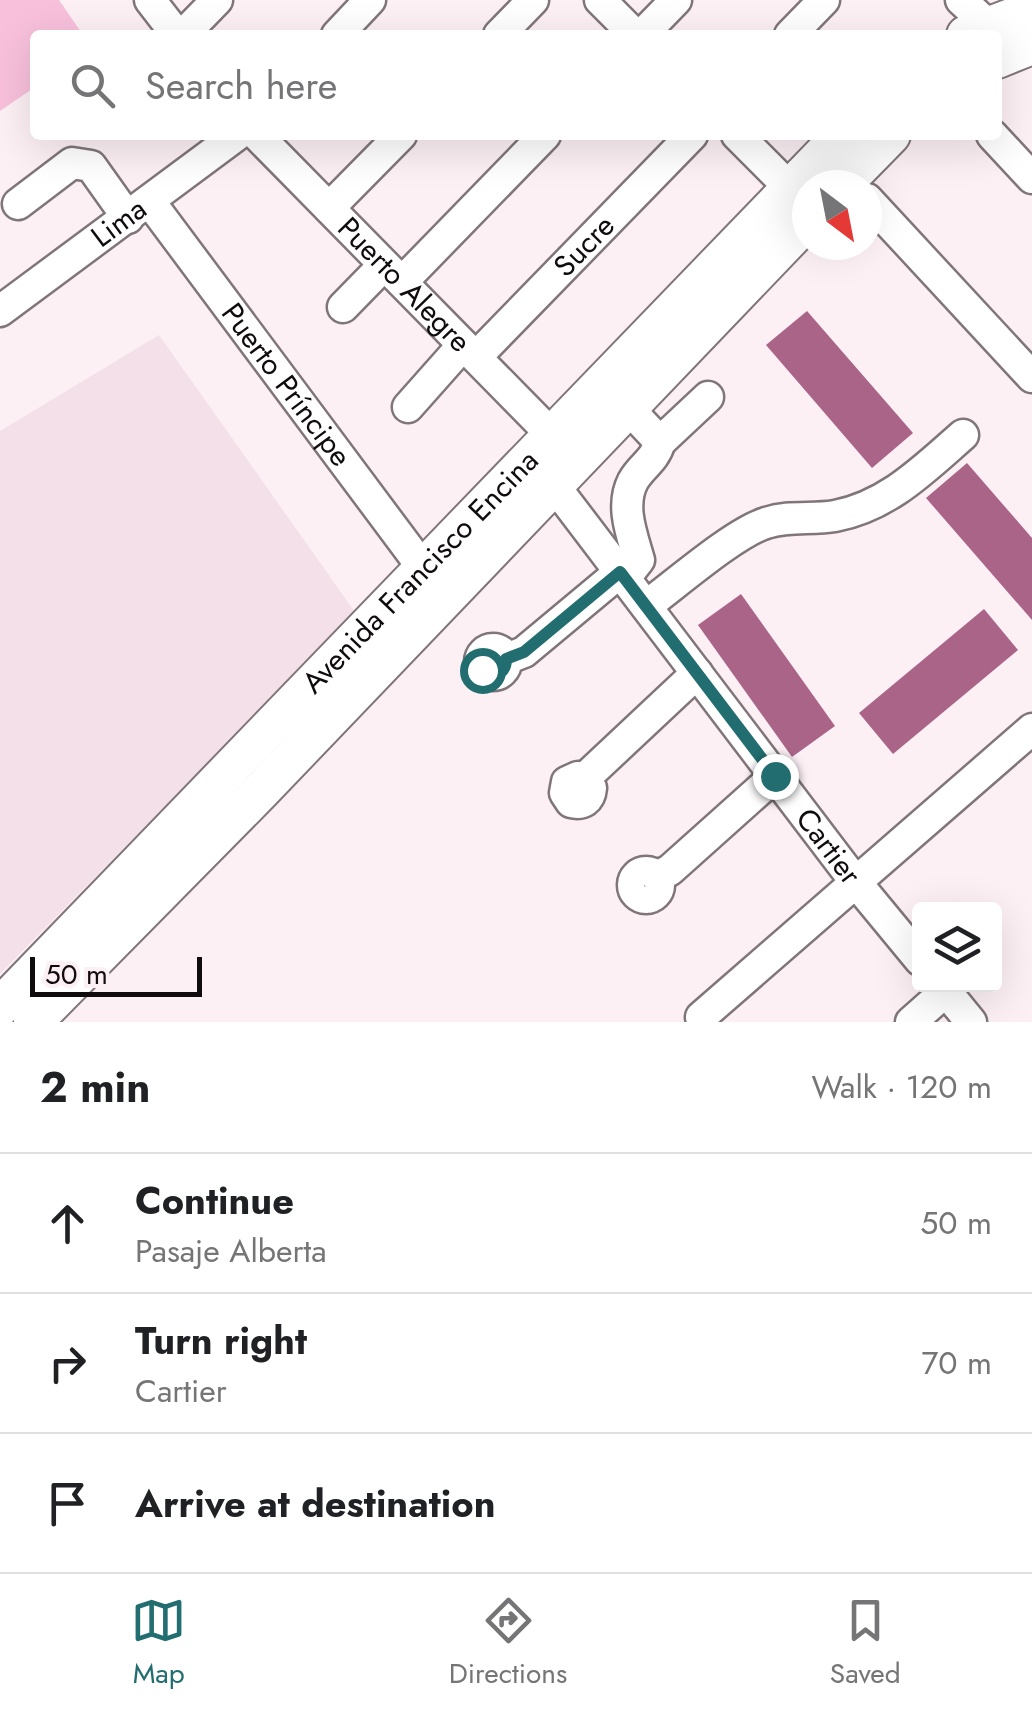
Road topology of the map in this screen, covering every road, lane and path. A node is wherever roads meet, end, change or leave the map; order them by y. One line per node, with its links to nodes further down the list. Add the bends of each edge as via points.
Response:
1 (150, 0): 9 (street)
2 (217, 0): 10 (street)
3 (370, 0): 11 (street)
4 (534, 0): 12 (street)
5 (600, 0): 13 (street)
6 (676, 0): 14 (street)
7 (824, 0): 15 (street)
8 (1032, 10): 16 (main road)
9 (176, 30)
10 (185, 30)
11 (341, 30)
12 (504, 30)
13 (633, 30)
14 (644, 30)
15 (795, 30)
16 (978, 30)
17 (1002, 37): 18 (main road)
18 (1032, 46)
19 (230, 140): 34 (street, Lima)
20 (262, 140): 33 (street, Puerto Alegre)
21 (396, 140): 33 (street)
22 (540, 140): 38 (street)
23 (687, 140): 41 (street, Sucre)
24 (741, 140): 31 (street)
25 (839, 140): 28 (main road, Avenida Francisco Encina)
26 (887, 140): 29 (main road)
27 (997, 140): 30 (street)
28 (820, 170)
29 (865, 170)
30 (1032, 178)
31 (792, 197)
32 (18, 204): 34 (street, Puerto Príncipe, via 72,162 90,166)
33 (329, 208): 38 (street, Puerto Alegre)
34 (139, 210): 40 (street, Lima); 50 (street, Puerto Príncipe)
35 (792, 212): 46 (main road, Avenida Francisco Encina)
36 (792, 213): 45 (main road, Avenida Francisco Encina)
37 (882, 218): 42 (street)
38 (393, 274): 39 (street); 41 (street, Puerto Alegre)
39 (342, 307)
40 (0, 311)
41 (469, 351): 44 (street, Sucre); 46 (street, Puerto Alegre)
42 (1032, 377)
43 (708, 397): 48 (street)
44 (408, 407)
45 (627, 407): 48 (street); 49 (main road, Avenida Francisco Encina)
46 (552, 435): 49 (street); 50 (main road, Avenida Francisco Encina)
47 (963, 435): 52 (street, via 886,498 852,512 752,529)
48 (660, 442): 51 (street, via 634,480 626,510 639,560)
49 (553, 484): 51 (street, Cartier); 57 (main road, Avenida Francisco Encina)
50 (423, 568): 57 (main road, Avenida Francisco Encina)
51 (620, 572): 52 (street, Cartier); 53 (street, via 524,652)
52 (646, 606): 54 (street, Cartier)
53 (506, 659)
54 (697, 673): 56 (street, Cartier); 58 (street)
55 (1032, 729): 60 (street)
56 (775, 776): 59 (street); 60 (street, Cartier)
57 (247, 779): 64 (main road, Avenida Francisco Encina)
58 (584, 779)
59 (657, 877)
60 (854, 880): 61 (street, Cartier); 66 (street)
61 (912, 950)
62 (939, 992): 67 (street)
63 (946, 992): 68 (street)
64 (41, 997): 65 (main road, Avenida Francisco Encina)
65 (0, 1008)
66 (700, 1017)
67 (911, 1022)
68 (971, 1022)

